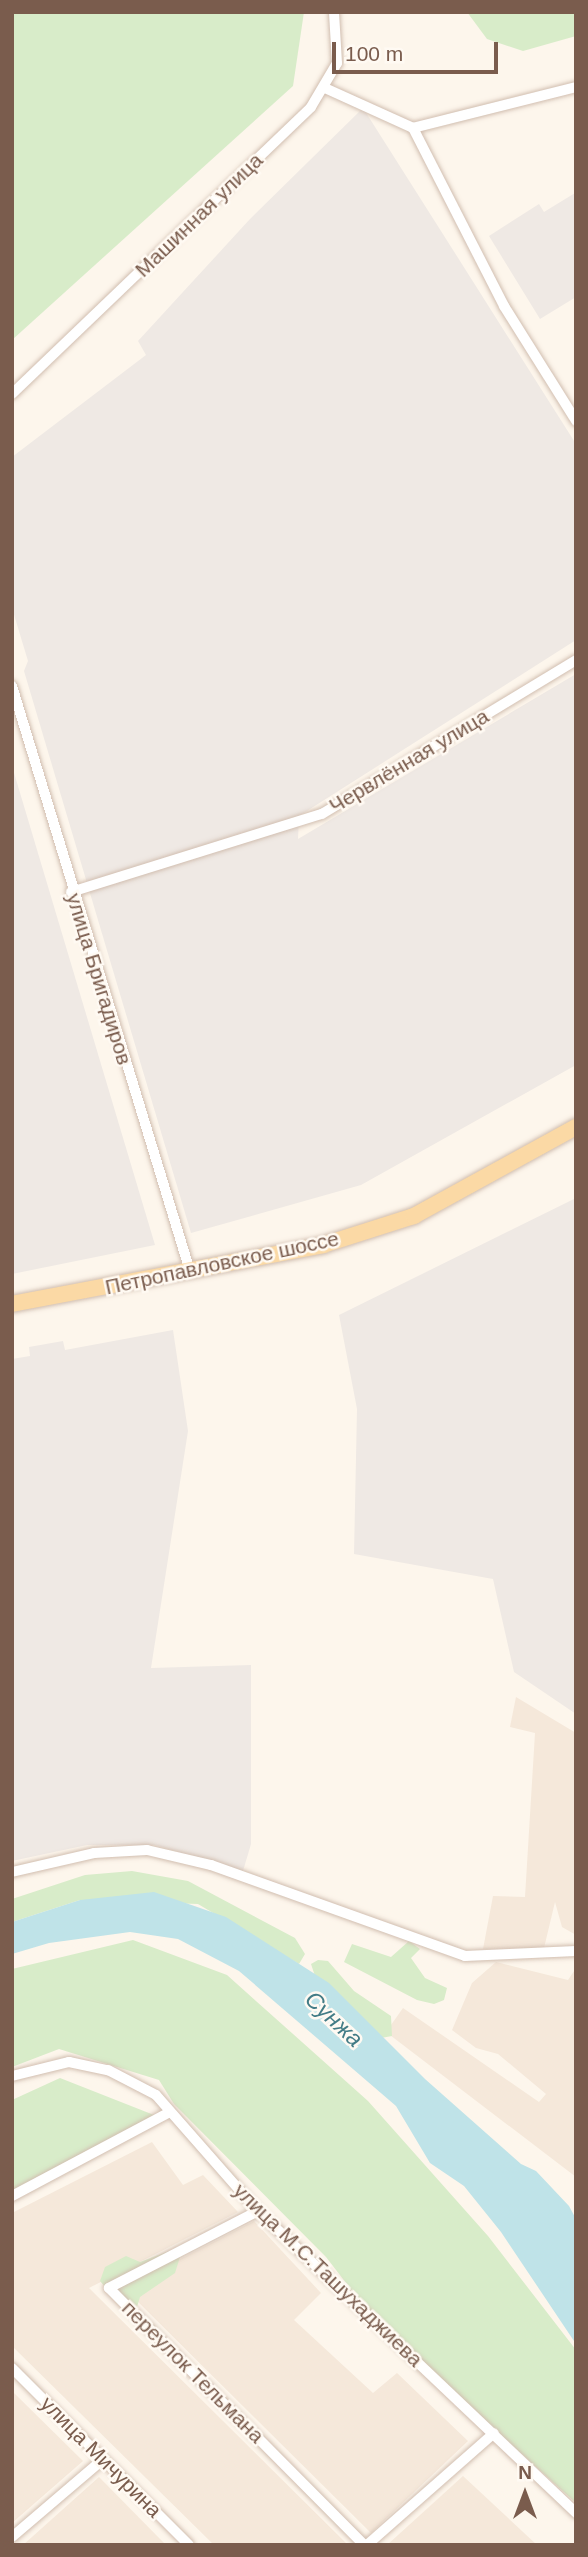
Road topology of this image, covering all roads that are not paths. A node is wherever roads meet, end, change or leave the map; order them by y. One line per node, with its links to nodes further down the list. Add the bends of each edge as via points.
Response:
1 (334, 12): 3 (street, Машинная улица, via 338,54)
2 (576, 87): 4 (street)
3 (325, 88): 4 (street); 5 (street, Машинная улица)
4 (413, 128): 6 (street, via 504,306)
5 (12, 394)
6 (576, 421)
7 (576, 660): 9 (street, Червлённая улица, via 322,814)
8 (12, 686): 9 (street, улица Бригадиров)
9 (71, 892): 11 (street, улица Бригадиров)
10 (576, 1127): 11 (main road, Петропавловское шоссе, via 414,1216 323,1245)
11 (190, 1270): 12 (main road, Петропавловское шоссе)
12 (12, 1304)
13 (12, 1871): 14 (street, via 94,1853 147,1850 211,1866 465,1956)
14 (576, 1951)
15 (12, 2076): 16 (street, улица М.С.Ташухаджиева, via 69,2062 108,2070 156,2095)
16 (168, 2113): 17 (street); 18 (street, улица М.С.Ташухаджиева)
17 (12, 2196)
18 (258, 2211): 20 (street, улица М.С.Ташухаджиева); 25 (street, переулок Тельмана, via 109,2288)
19 (12, 2368): 21 (street, улица Мичурина)
20 (494, 2432): 22 (street, улица М.С.Ташухаджиева); 25 (street)
21 (102, 2460): 23 (street); 24 (street, улица Мичурина)
22 (576, 2513)
23 (12, 2537)
24 (189, 2545)
25 (365, 2545)

